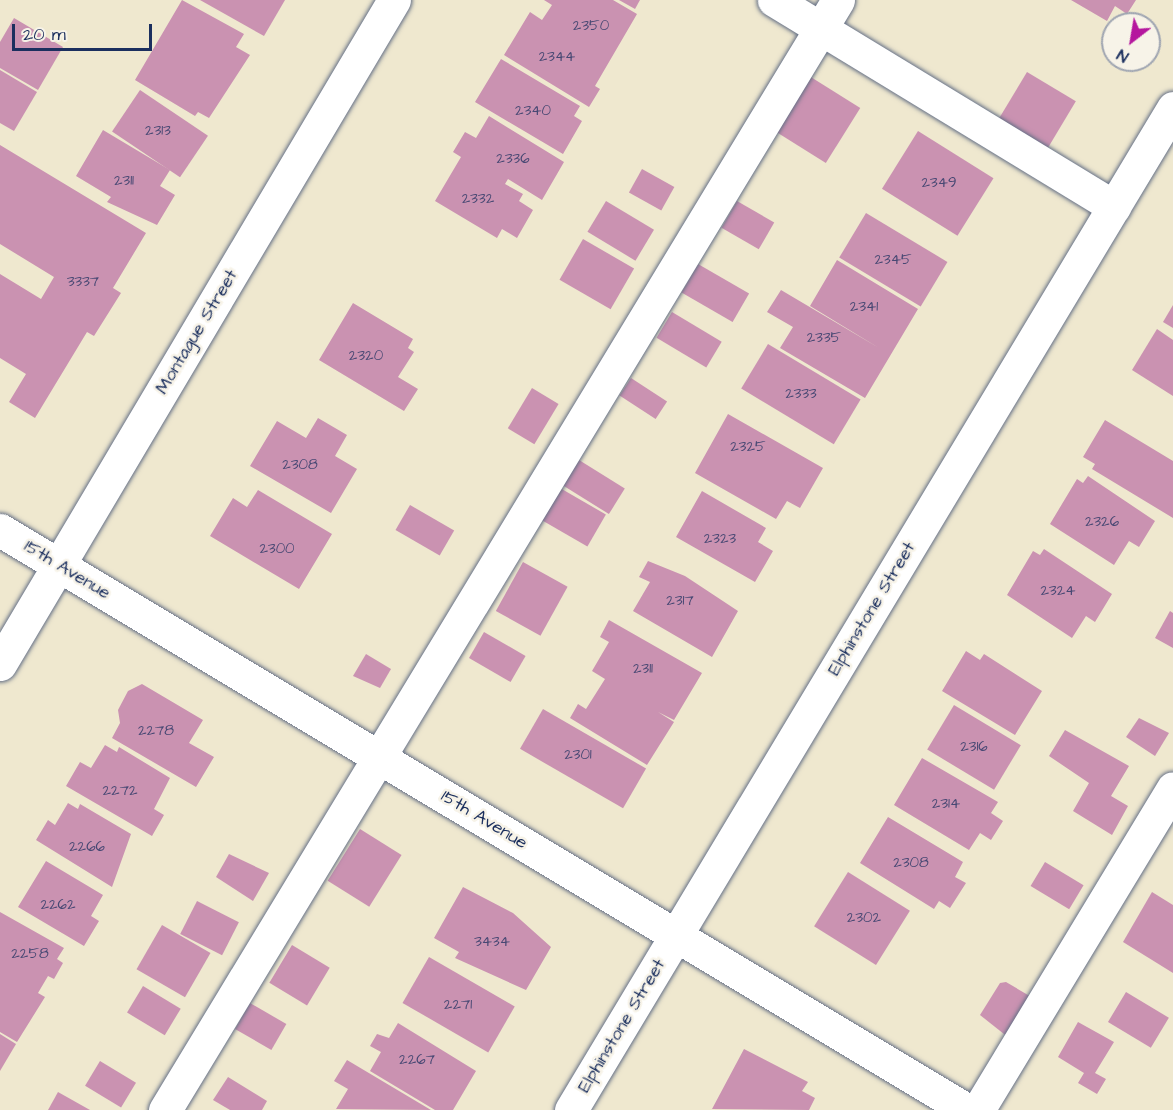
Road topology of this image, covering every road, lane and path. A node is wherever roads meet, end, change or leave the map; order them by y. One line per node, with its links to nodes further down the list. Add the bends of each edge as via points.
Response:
1 (394, 0): 8 (street, Montague Street)
2 (774, 0): 4 (street)
3 (838, 0): 4 (street)
4 (822, 28): 6 (street); 10 (street)
5 (1173, 108): 6 (street, Elphinstone Street)
6 (1114, 207): 12 (street, Elphinstone Street)
7 (0, 530): 8 (street, 15th Avenue)
8 (58, 565): 9 (street, Montague Street); 10 (street, 15th Avenue)
9 (0, 664)
10 (382, 759): 12 (street, 15th Avenue); 13 (street)
11 (1173, 788): 16 (street)
12 (676, 936): 14 (street, Elphinstone Street); 15 (street, 15th Avenue)
13 (165, 1110)
14 (571, 1110)
15 (967, 1110)
16 (978, 1110)

